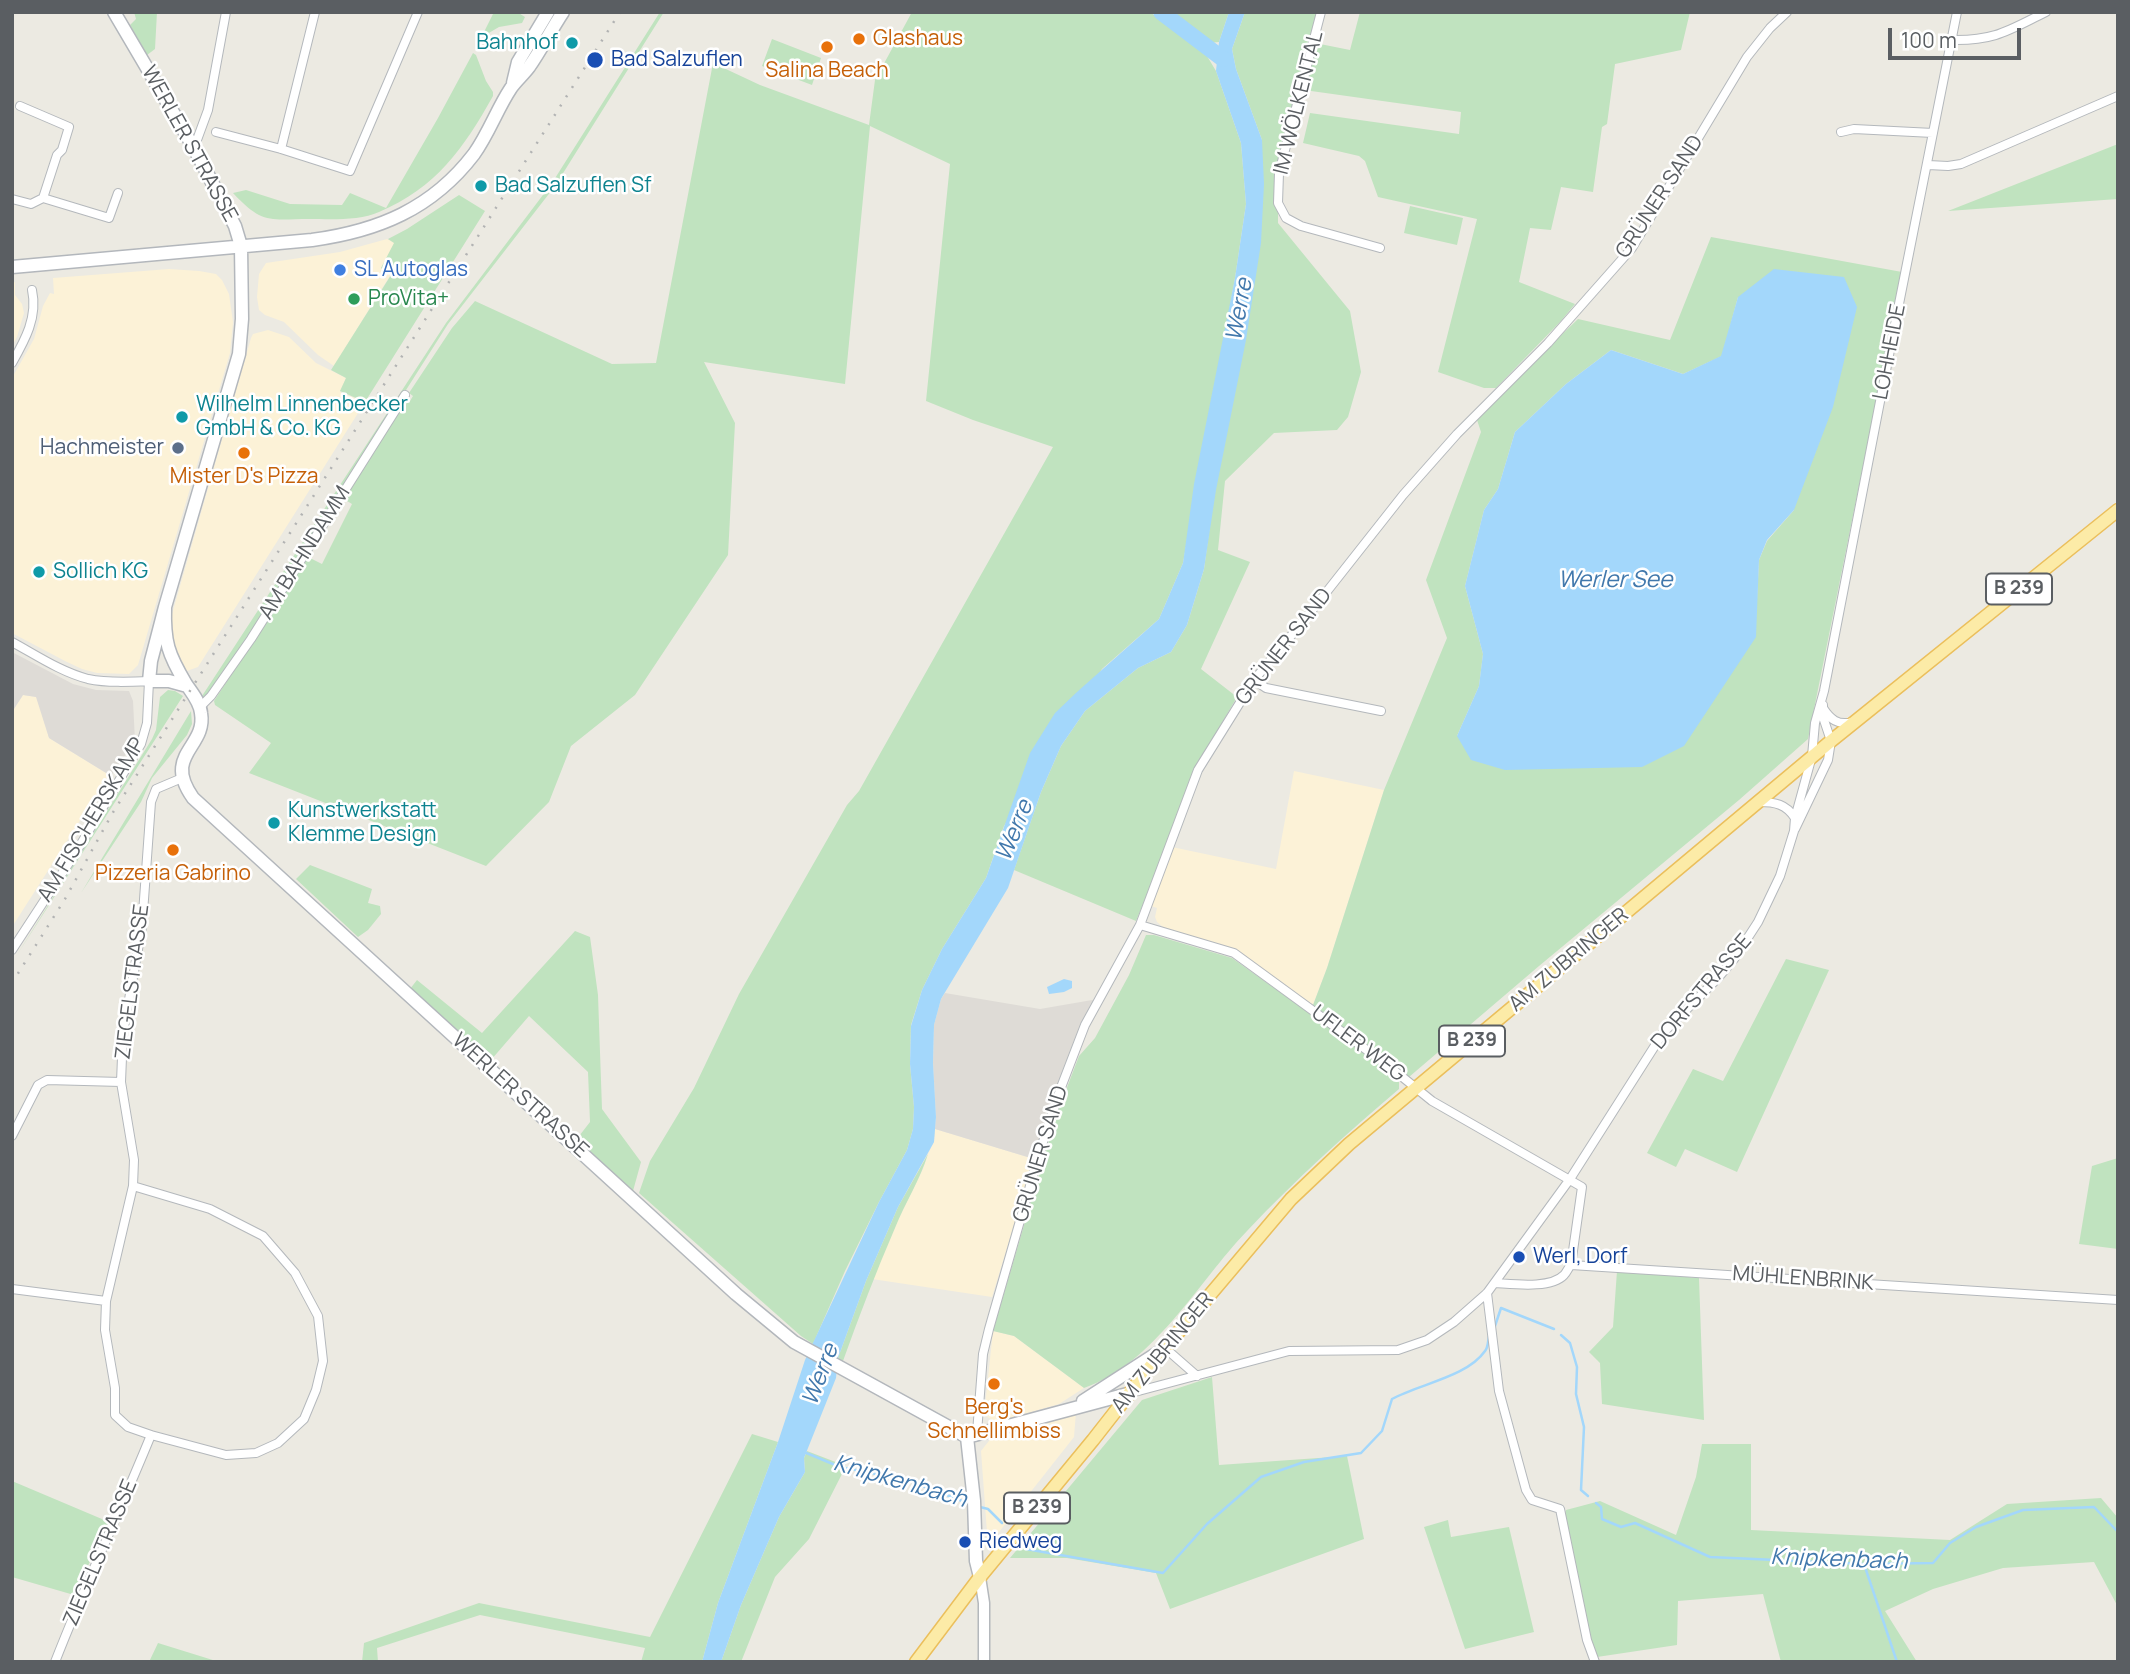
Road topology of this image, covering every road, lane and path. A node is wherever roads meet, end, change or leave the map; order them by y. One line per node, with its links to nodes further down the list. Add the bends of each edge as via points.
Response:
1 (114, 12): 18 (main road, WERLER STRASSE)
2 (226, 12): 18 (street, via 208,110)
3 (315, 12): 19 (street)
4 (418, 12): 19 (street, via 351,171)
5 (548, 12): 12 (main road, via 518,62)
6 (563, 12): 12 (main road)
7 (1321, 12): 25 (street, IM WÖLKENTAL, via 1279,173 1278,204 1286,218 1301,226)
8 (1787, 12): 33 (street, GRÜNER SAND, via 1746,57 1632,248 1548,343 1441,451)
9 (1957, 12): 11 (street, LOHHEIDE)
10 (2046, 12): 11 (street, via 2005,33 1977,41)
11 (1952, 40): 17 (street, LOHHEIDE)
12 (511, 88): 24 (main road, via 474,153 454,177 404,214 330,238)
13 (2118, 96): 20 (street, via 1961,164)
14 (20, 106): 22 (street, via 69,127)
15 (216, 132): 19 (street)
16 (1841, 132): 17 (street)
17 (1933, 133): 20 (street, LOHHEIDE)
18 (194, 148): 24 (main road, WERLER STRASSE, via 228,210)
19 (281, 149)
20 (1928, 165): 36 (street, LOHHEIDE)
21 (118, 193): 22 (street, via 109,218)
22 (43, 198): 23 (street, via 30,204)
23 (12, 199)
24 (241, 246): 26 (main road); 31 (main road, WERLER STRASSE, via 239,354)
25 (1380, 248)
26 (12, 267)
27 (32, 289): 28 (street, via 32,322)
28 (12, 363)
29 (405, 395): 37 (street, AM BAHNDAMM, via 251,639)
30 (2118, 510): 40 (main road, AM ZUBRINGER / B 239)
31 (164, 607): 34 (main road, WERLER STRASSE); 35 (main road, WERLER STRASSE, via 168,650)
32 (12, 642): 34 (street, via 89,679)
33 (1254, 680): 39 (street, via 1266,688); 47 (street, GRÜNER SAND, via 1198,770)
34 (149, 681): 35 (main road); 48 (street, AM FISCHERSKAMP, via 141,744)
35 (187, 686): 37 (main road, WERLER STRASSE)
36 (1824, 691): 38 (street, LOHHEIDE); 42 (street, LOHHEIDE)
37 (200, 707): 43 (main road, via 200,730 185,755)
38 (1823, 708): 40 (street, via 1839,723); 41 (street, LOHHEIDE)
39 (1381, 711)
40 (1856, 721): 41 (main road, AM ZUBRINGER / B 239)
41 (1831, 741): 42 (main road, AM ZUBRINGER / B 239); 46 (street, DORFSTRASSE, via 1823,773)
42 (1812, 756): 44 (main road, AM ZUBRINGER / B 239); 45 (street, DORFSTRASSE)
43 (182, 778): 49 (street, ZIEGELSTRASSE, via 156,789 151,802 142,928 123,1033); 65 (main road, WERLER STRASSE, via 193,798 736,1294 794,1342)
44 (1759, 802): 45 (street, via 1778,803); 50 (main road, AM ZUBRINGER / B 239)
45 (1795, 818): 46 (street, DORFSTRASSE)
46 (1794, 831): 52 (street, DORFSTRASSE, via 1780,877 1749,937 1718,978 1663,1033)
47 (1140, 925): 50 (street, UFLER WEG, via 1234,953); 65 (street, GRÜNER SAND, via 1085,1025 1060,1090 989,1329)
48 (12, 950)
49 (121, 1082): 51 (street, via 47,1080 38,1085); 53 (street, ZIEGELSTRASSE, via 134,1160)
50 (1415, 1088): 52 (street, UFLER WEG); 60 (main road, AM ZUBRINGER / B 239, via 1291,1199)
51 (12, 1136)
52 (1570, 1179): 54 (street, via 1582,1187); 55 (street, DORFSTRASSE)
53 (133, 1186): 59 (street, ZIEGELSTRASSE); 64 (street, via 209,1209 264,1236 295,1273 318,1316 323,1361 304,1419 278,1443 256,1453 226,1455)
54 (1571, 1265): 55 (street, via 1558,1279 1543,1283); 58 (street, MÜHLENBRINK)
55 (1495, 1283): 57 (street, DORFSTRASSE)
56 (12, 1289): 59 (street)
57 (1487, 1293): 61 (street, DORFSTRASSE, via 1427,1340 1398,1350 1289,1351); 70 (street, via 1499,1391 1526,1490 1532,1500 1560,1509)
58 (2118, 1300)
59 (106, 1301): 64 (street, ZIEGELSTRASSE, via 115,1415 128,1427)
60 (1166, 1348): 61 (street); 62 (main road, AM ZUBRINGER / B 239); 63 (main road)
61 (1197, 1376): 62 (street, DORFSTRASSE)
62 (1131, 1393): 63 (main road); 66 (main road, AM ZUBRINGER / B 239)
63 (1073, 1407): 65 (main road)
64 (151, 1435): 67 (street, ZIEGELSTRASSE)
65 (972, 1435): 66 (main road)
66 (979, 1577): 68 (main road, AM ZUBRINGER / B 239); 69 (street)
67 (55, 1662)
68 (916, 1662)
69 (984, 1662)
70 (1595, 1662)

